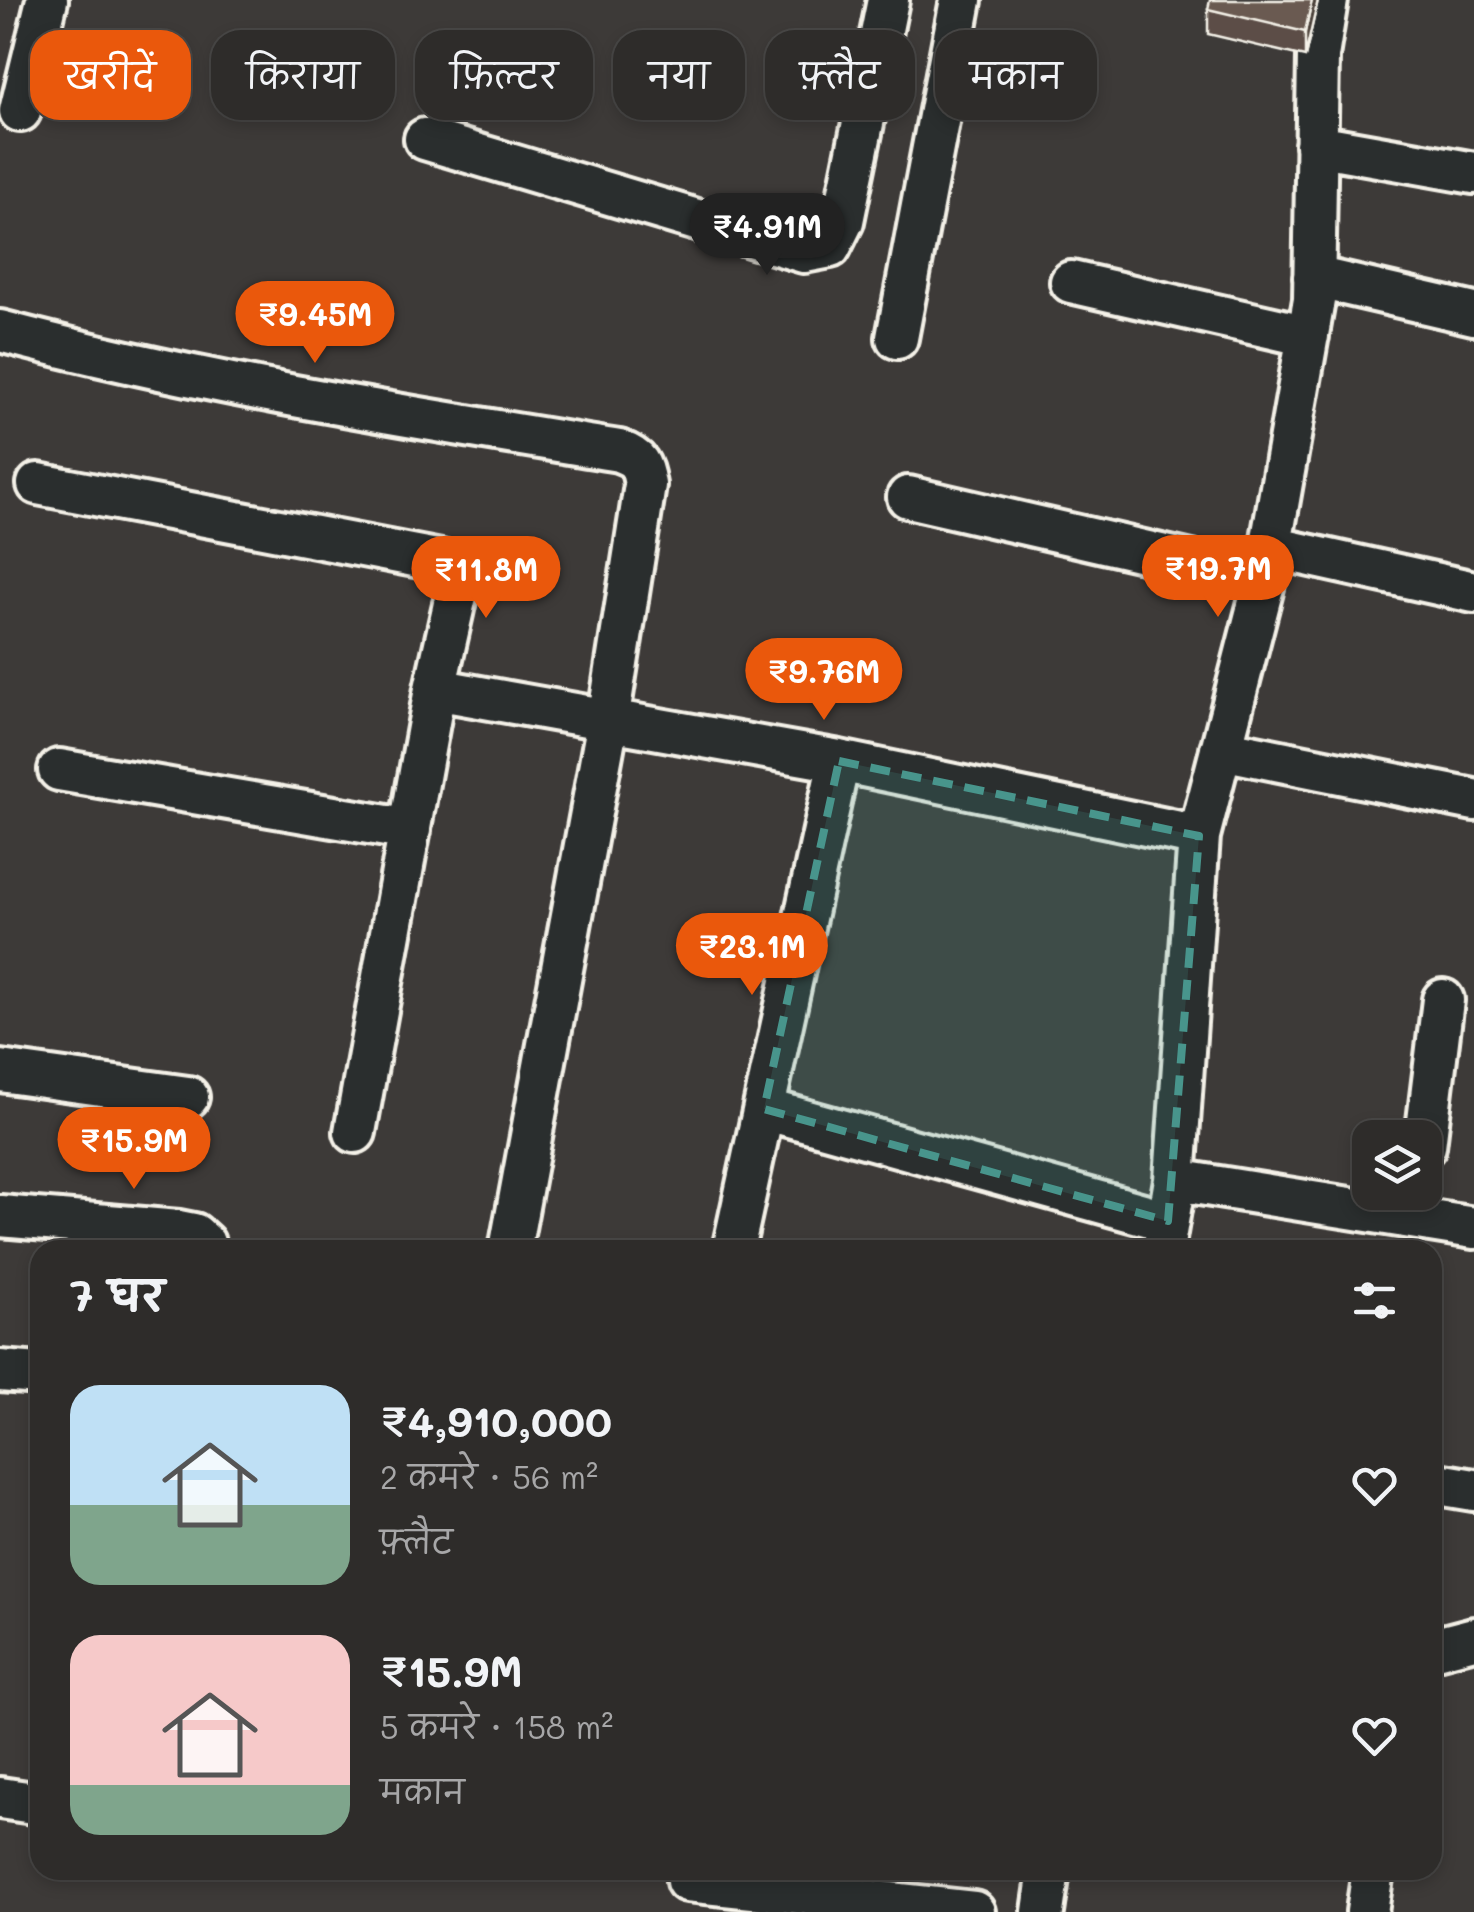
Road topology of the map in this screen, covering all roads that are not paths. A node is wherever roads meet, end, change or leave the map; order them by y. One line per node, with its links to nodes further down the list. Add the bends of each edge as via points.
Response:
1 (47, 0): 5 (street)
2 (888, 0): 6 (street, via 843,221 830,247 804,252)
3 (961, 0): 14 (street)
4 (1327, 0): 7 (street)
5 (20, 111)
6 (425, 139)
7 (1316, 145): 8 (street); 9 (street)
8 (1474, 173)
9 (1314, 277): 11 (street); 13 (street)
10 (1071, 282): 13 (street)
11 (1474, 314)
12 (0, 331): 20 (street, via 284,396 635,457 645,486)
13 (1308, 336): 17 (street)
14 (897, 338)
15 (38, 484): 19 (street, via 441,561 452,567 457,591)
16 (908, 497): 17 (street)
17 (1268, 563): 18 (street); 21 (street)
18 (1474, 592)
19 (435, 689): 20 (street); 25 (street)
20 (608, 722): 22 (street); 40 (street)
21 (1221, 749): 24 (street); 26 (street)
22 (839, 761): 26 (street); 30 (street)
23 (60, 770): 25 (street)
24 (1474, 800)
25 (410, 830): 32 (street)
26 (1198, 836): 33 (street)
27 (1443, 1000): 31 (street)
28 (0, 1071): 29 (street)
29 (188, 1097)
30 (764, 1109): 38 (street); 41 (street)
31 (1428, 1120)
32 (355, 1132)
33 (1175, 1180): 34 (street); 38 (street)
34 (1352, 1197)
35 (1432, 1210): 37 (street)
36 (0, 1216): 39 (street, via 194,1234)
37 (1474, 1228)
38 (1166, 1236)
39 (202, 1240)
40 (512, 1240)
41 (735, 1240)
42 (0, 1372): 43 (street)
43 (30, 1374)
44 (1442, 1485): 45 (street)
45 (1474, 1490)
46 (1474, 1638): 47 (street)
47 (1442, 1646)
48 (0, 1798): 49 (street)
49 (30, 1802)
50 (1048, 1880): 54 (street)
51 (1372, 1880): 55 (street)
52 (687, 1881): 53 (street)
53 (974, 1912)
54 (1043, 1912)
55 (1367, 1912)

